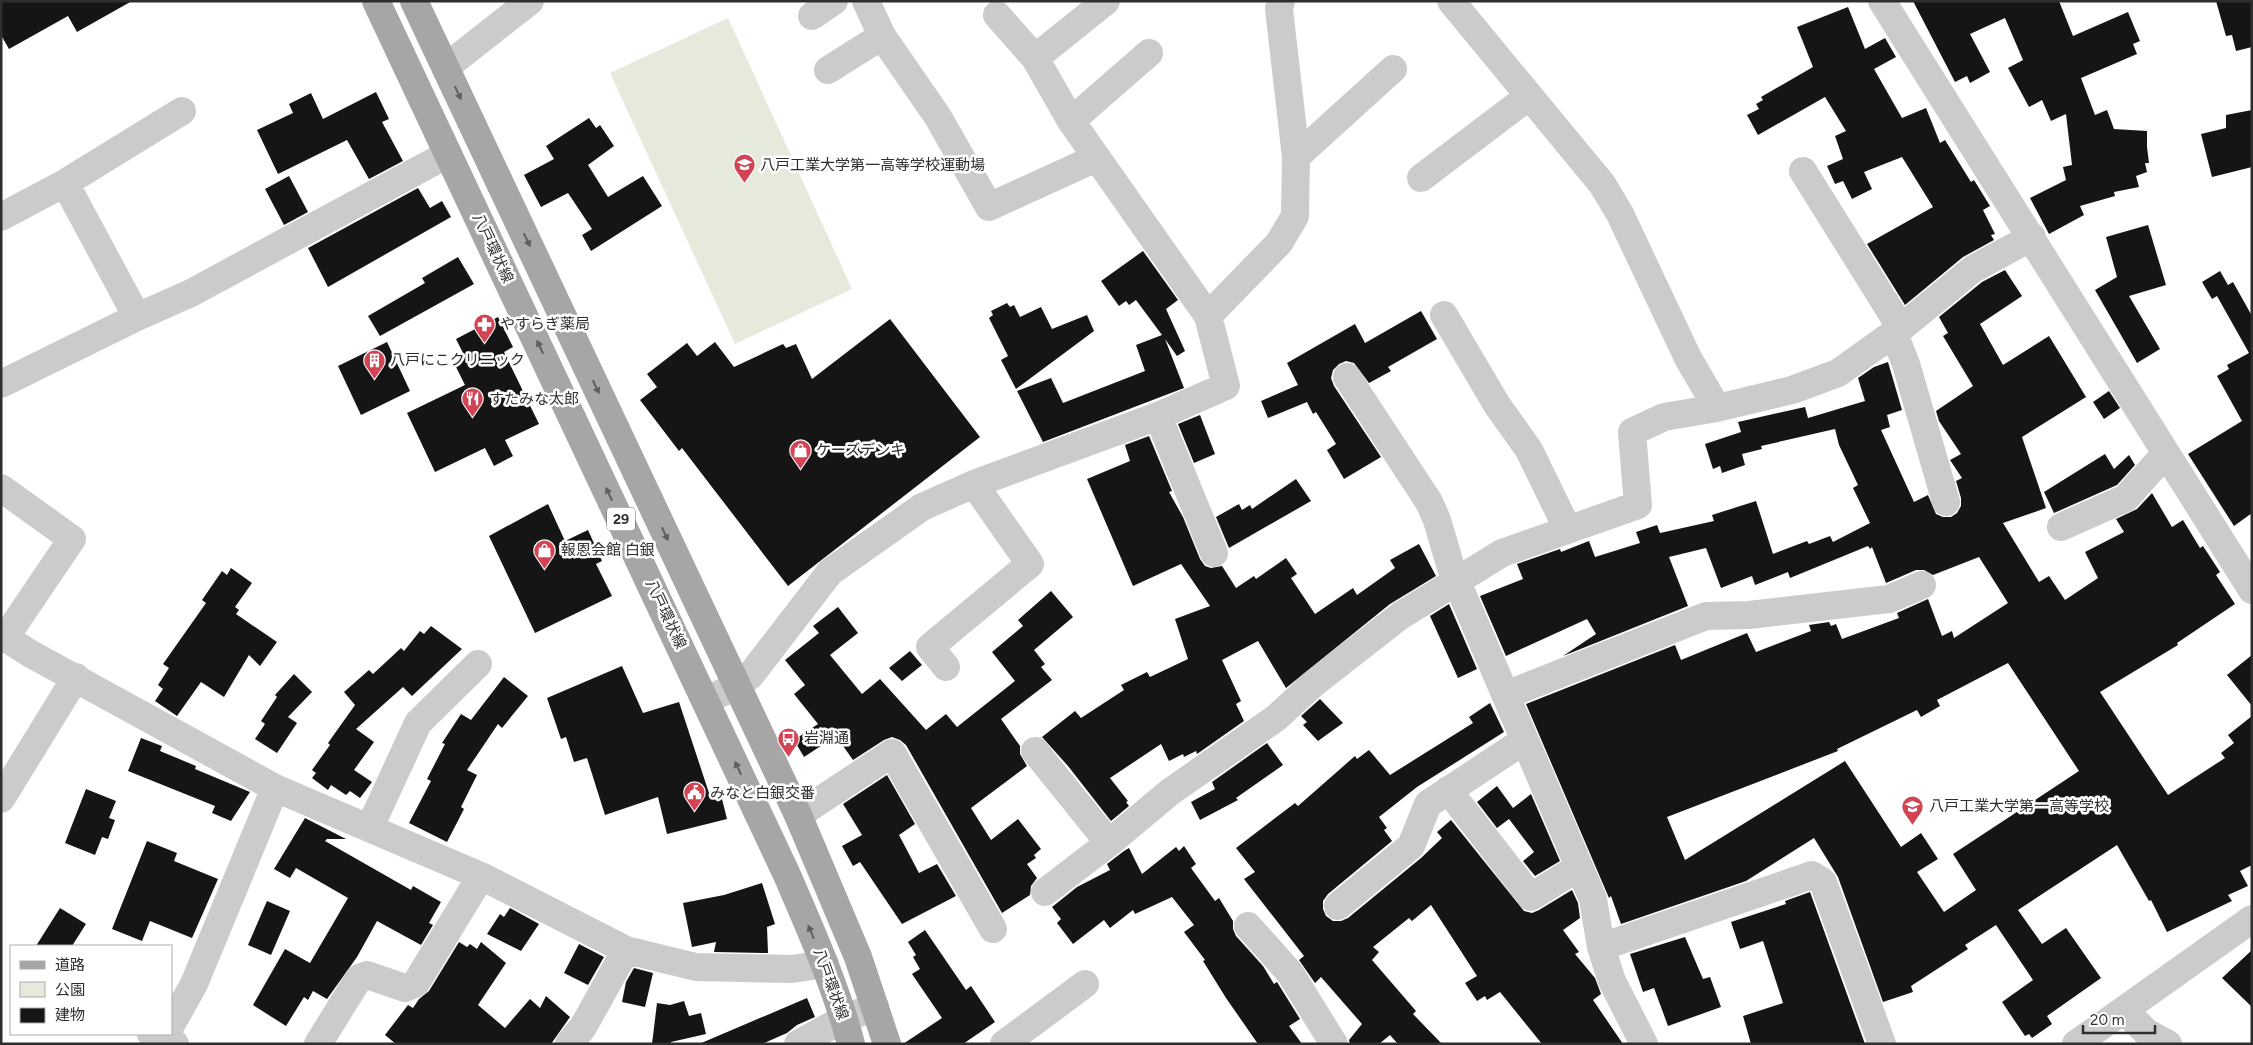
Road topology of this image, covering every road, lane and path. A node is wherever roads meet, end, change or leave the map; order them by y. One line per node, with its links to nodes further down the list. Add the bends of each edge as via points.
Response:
1 (376, 1): 21 (main road, 八戸環状線 / 29)
2 (414, 1): 15 (main road, 29)
3 (530, 1): 15 (street)
4 (834, 1): 11 (street)
5 (866, 1): 12 (street)
6 (1106, 1): 14 (street)
7 (1281, 1): 22 (street, via 1279,9)
8 (1451, 1): 18 (street)
9 (1882, 1): 28 (street)
10 (997, 15): 14 (street)
11 (812, 16)
12 (882, 36): 17 (street); 23 (street, via 938,117 989,208)
13 (1149, 53): 20 (street)
14 (1035, 58): 20 (street)
15 (446, 68): 51 (main road, 29, one-way to 51)
16 (1393, 69): 22 (street)
17 (828, 70)
18 (1528, 97): 25 (street); 35 (street, via 1602,184 1620,214 1688,358)
19 (182, 111): 26 (street)
20 (1071, 121): 23 (street)
21 (448, 154): 31 (street, via 191,293); 53 (main road, 八戸環状線 / 29, one-way to 21)
22 (1296, 157): 30 (street, via 1295,216 1279,243)
23 (1096, 158): 30 (street)
24 (1803, 171): 32 (street)
25 (1421, 178)
26 (65, 183): 27 (street); 31 (street)
27 (1, 217)
28 (2032, 237): 32 (street, via 1972,269); 37 (street)
29 (1444, 315): 42 (street, via 1497,405 1529,450)
30 (1208, 316): 36 (street, via 1226,386)
31 (137, 317): 34 (street)
32 (1897, 331): 35 (street, via 1838,373 1792,390); 40 (street)
33 (1347, 377): 44 (street, via 1428,502)
34 (1, 384)
35 (1717, 408): 42 (street, via 1664,416 1632,432 1638,505)
36 (1158, 416): 38 (street); 43 (street)
37 (2166, 453): 41 (street, via 2126,498); 46 (street)
38 (974, 484): 49 (street, via 1030,564 930,647); 51 (street, via 922,507 830,572 750,676)
39 (1, 488): 47 (street, via 72,539)
40 (1946, 502)
41 (2061, 527)
42 (1568, 530): 44 (street, via 1502,553)
43 (1214, 553)
44 (1457, 579): 52 (street); 61 (street, via 1400,616 1313,684 1276,718 1170,792)
45 (1922, 585): 52 (street, via 1888,599 1749,615 1706,616)
46 (2252, 590)
47 (3, 637): 50 (street)
48 (478, 664): 60 (street, via 418,723)
49 (946, 667)
50 (76, 677): 56 (street); 58 (street)
51 (737, 686): 53 (street); 59 (main road, 29)
52 (1506, 695): 54 (street)
53 (706, 700): 71 (main road, 八戸環状線 / 29, one-way to 53, via 787,875)
54 (1525, 740): 57 (street); 62 (street)
55 (1035, 751): 61 (street)
56 (274, 788): 60 (street); 75 (street, via 194,984)
57 (1448, 790): 62 (street, via 1530,897); 65 (street, via 1428,804 1411,846)
58 (1, 799)
59 (798, 815): 67 (street, via 892,753); 73 (main road, 29, via 858,957)
60 (370, 827): 63 (street)
61 (1109, 843): 64 (street)
62 (1579, 867): 69 (street, via 1593,899)
63 (482, 876): 70 (street); 78 (street, via 416,983 405,988 366,975 359,978)
64 (1045, 892)
65 (1338, 906)
66 (1248, 926): 83 (street, via 1290,973)
67 (993, 930)
68 (2247, 931): 74 (street)
69 (1601, 947): 84 (street, via 1612,981); 85 (street, via 1812,875 1823,882)
70 (626, 950): 71 (street, via 696,967 792,969); 79 (street, via 583,1027)
71 (824, 964): 76 (main road, 八戸環状線 / 29)
72 (1085, 984): 82 (street)
73 (875, 1007): 76 (street); 81 (main road, 29)
74 (2124, 1010): 77 (street); 86 (street)
75 (172, 1020)
76 (848, 1031): 80 (street)
77 (2151, 1040)
78 (318, 1044)
79 (569, 1044)
80 (798, 1044)
81 (886, 1044)
82 (1004, 1044)
83 (1334, 1044)
84 (1644, 1044)
85 (1882, 1044)
86 (2076, 1044)

